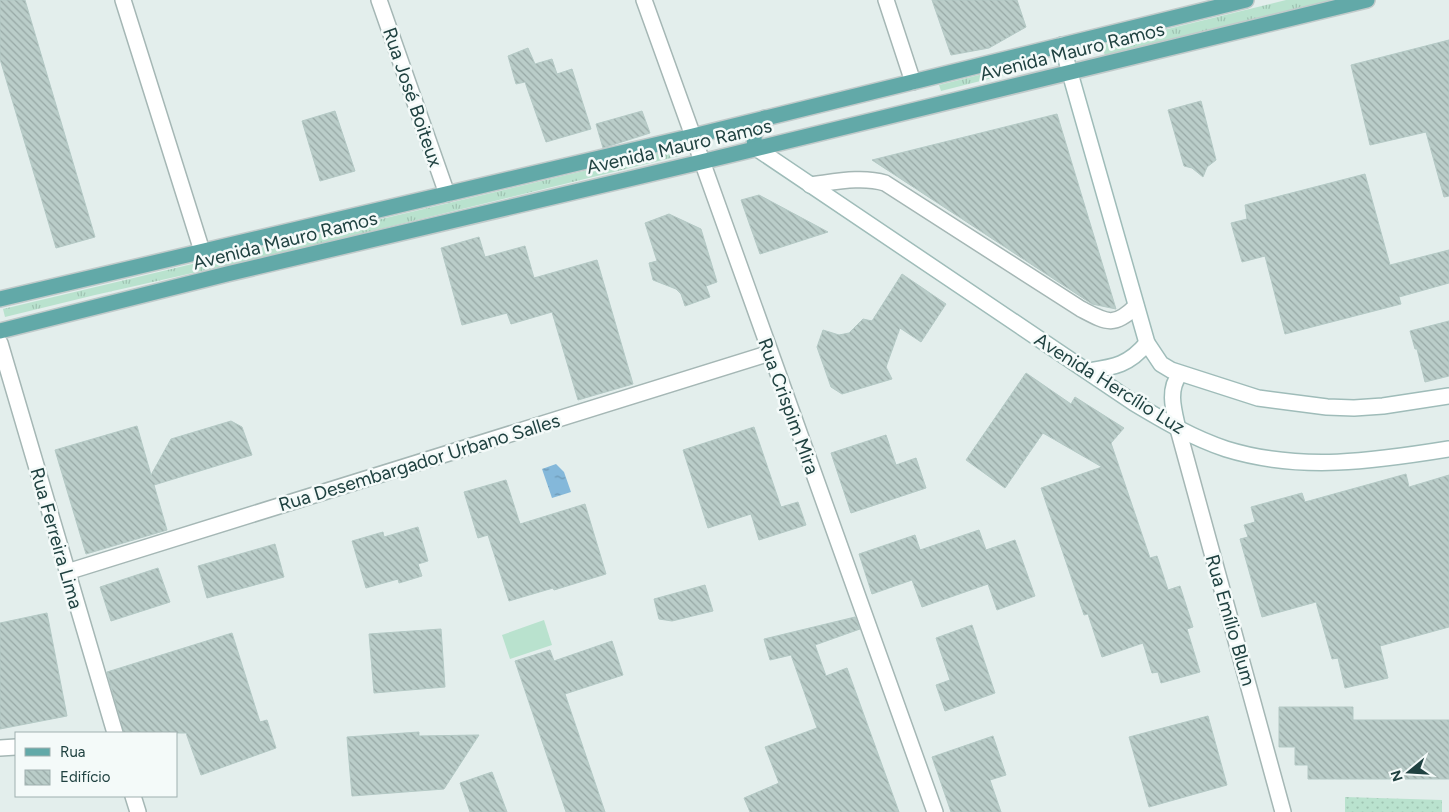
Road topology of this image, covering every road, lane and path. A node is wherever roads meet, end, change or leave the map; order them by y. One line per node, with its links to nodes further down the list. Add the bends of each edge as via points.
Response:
1 (123, 0): 16 (street)
2 (379, 0): 15 (street, Rua José Boiteux)
3 (644, 0): 11 (street, Rua Crispim Mira)
4 (886, 0): 9 (street)
5 (1246, 0): 7 (main road, Avenida Mauro Ramos)
6 (1367, 0): 8 (main road, Avenida Mauro Ramos)
7 (1062, 45): 8 (street); 9 (main road, Avenida Mauro Ramos)
8 (1070, 72): 12 (main road, Avenida Mauro Ramos); 18 (street)
9 (913, 82): 10 (main road, Avenida Mauro Ramos)
10 (765, 118): 11 (main road, Avenida Mauro Ramos); 12 (main road, via 753,134)
11 (693, 136): 13 (street, Rua Crispim Mira); 15 (main road, Avenida Mauro Ramos)
12 (756, 148): 13 (main road, Avenida Mauro Ramos); 14 (street, Avenida Hercílio Luz)
13 (701, 162): 19 (main road, Avenida Mauro Ramos); 22 (street, Rua Crispim Mira)
14 (810, 185): 18 (street, via 863,180 885,183 1104,321 1123,318); 23 (street, Avenida Hercílio Luz)
15 (447, 194): 16 (main road, Avenida Mauro Ramos)
16 (202, 251): 17 (main road, Avenida Mauro Ramos)
17 (0, 299)
18 (1136, 306): 21 (street)
19 (0, 332)
20 (0, 343): 28 (street, Rua Ferreira Lima)
21 (1147, 343): 23 (street, via 1138,354 1122,364); 24 (street, via 1161,364)
22 (770, 353): 28 (street, Rua Desembargador Urbano Salles); 34 (street, Rua Crispim Mira)
23 (1088, 371): 26 (street, Avenida Hercílio Luz)
24 (1180, 374): 25 (street, via 1258,398 1328,408 1383,406); 26 (street, Rua Emílio Blum, via 1175,379 1172,402)
25 (1449, 396)
26 (1178, 429): 27 (street, Avenida Hercílio Luz, via 1226,449 1309,463 1360,462); 35 (street, Rua Emílio Blum)
27 (1449, 449)
28 (67, 572): 29 (street, Rua Ferreira Lima)
29 (115, 732)
30 (15, 747): 31 (street)
31 (0, 748)
32 (133, 797): 33 (street)
33 (138, 812)
34 (934, 812)
35 (1283, 812)

